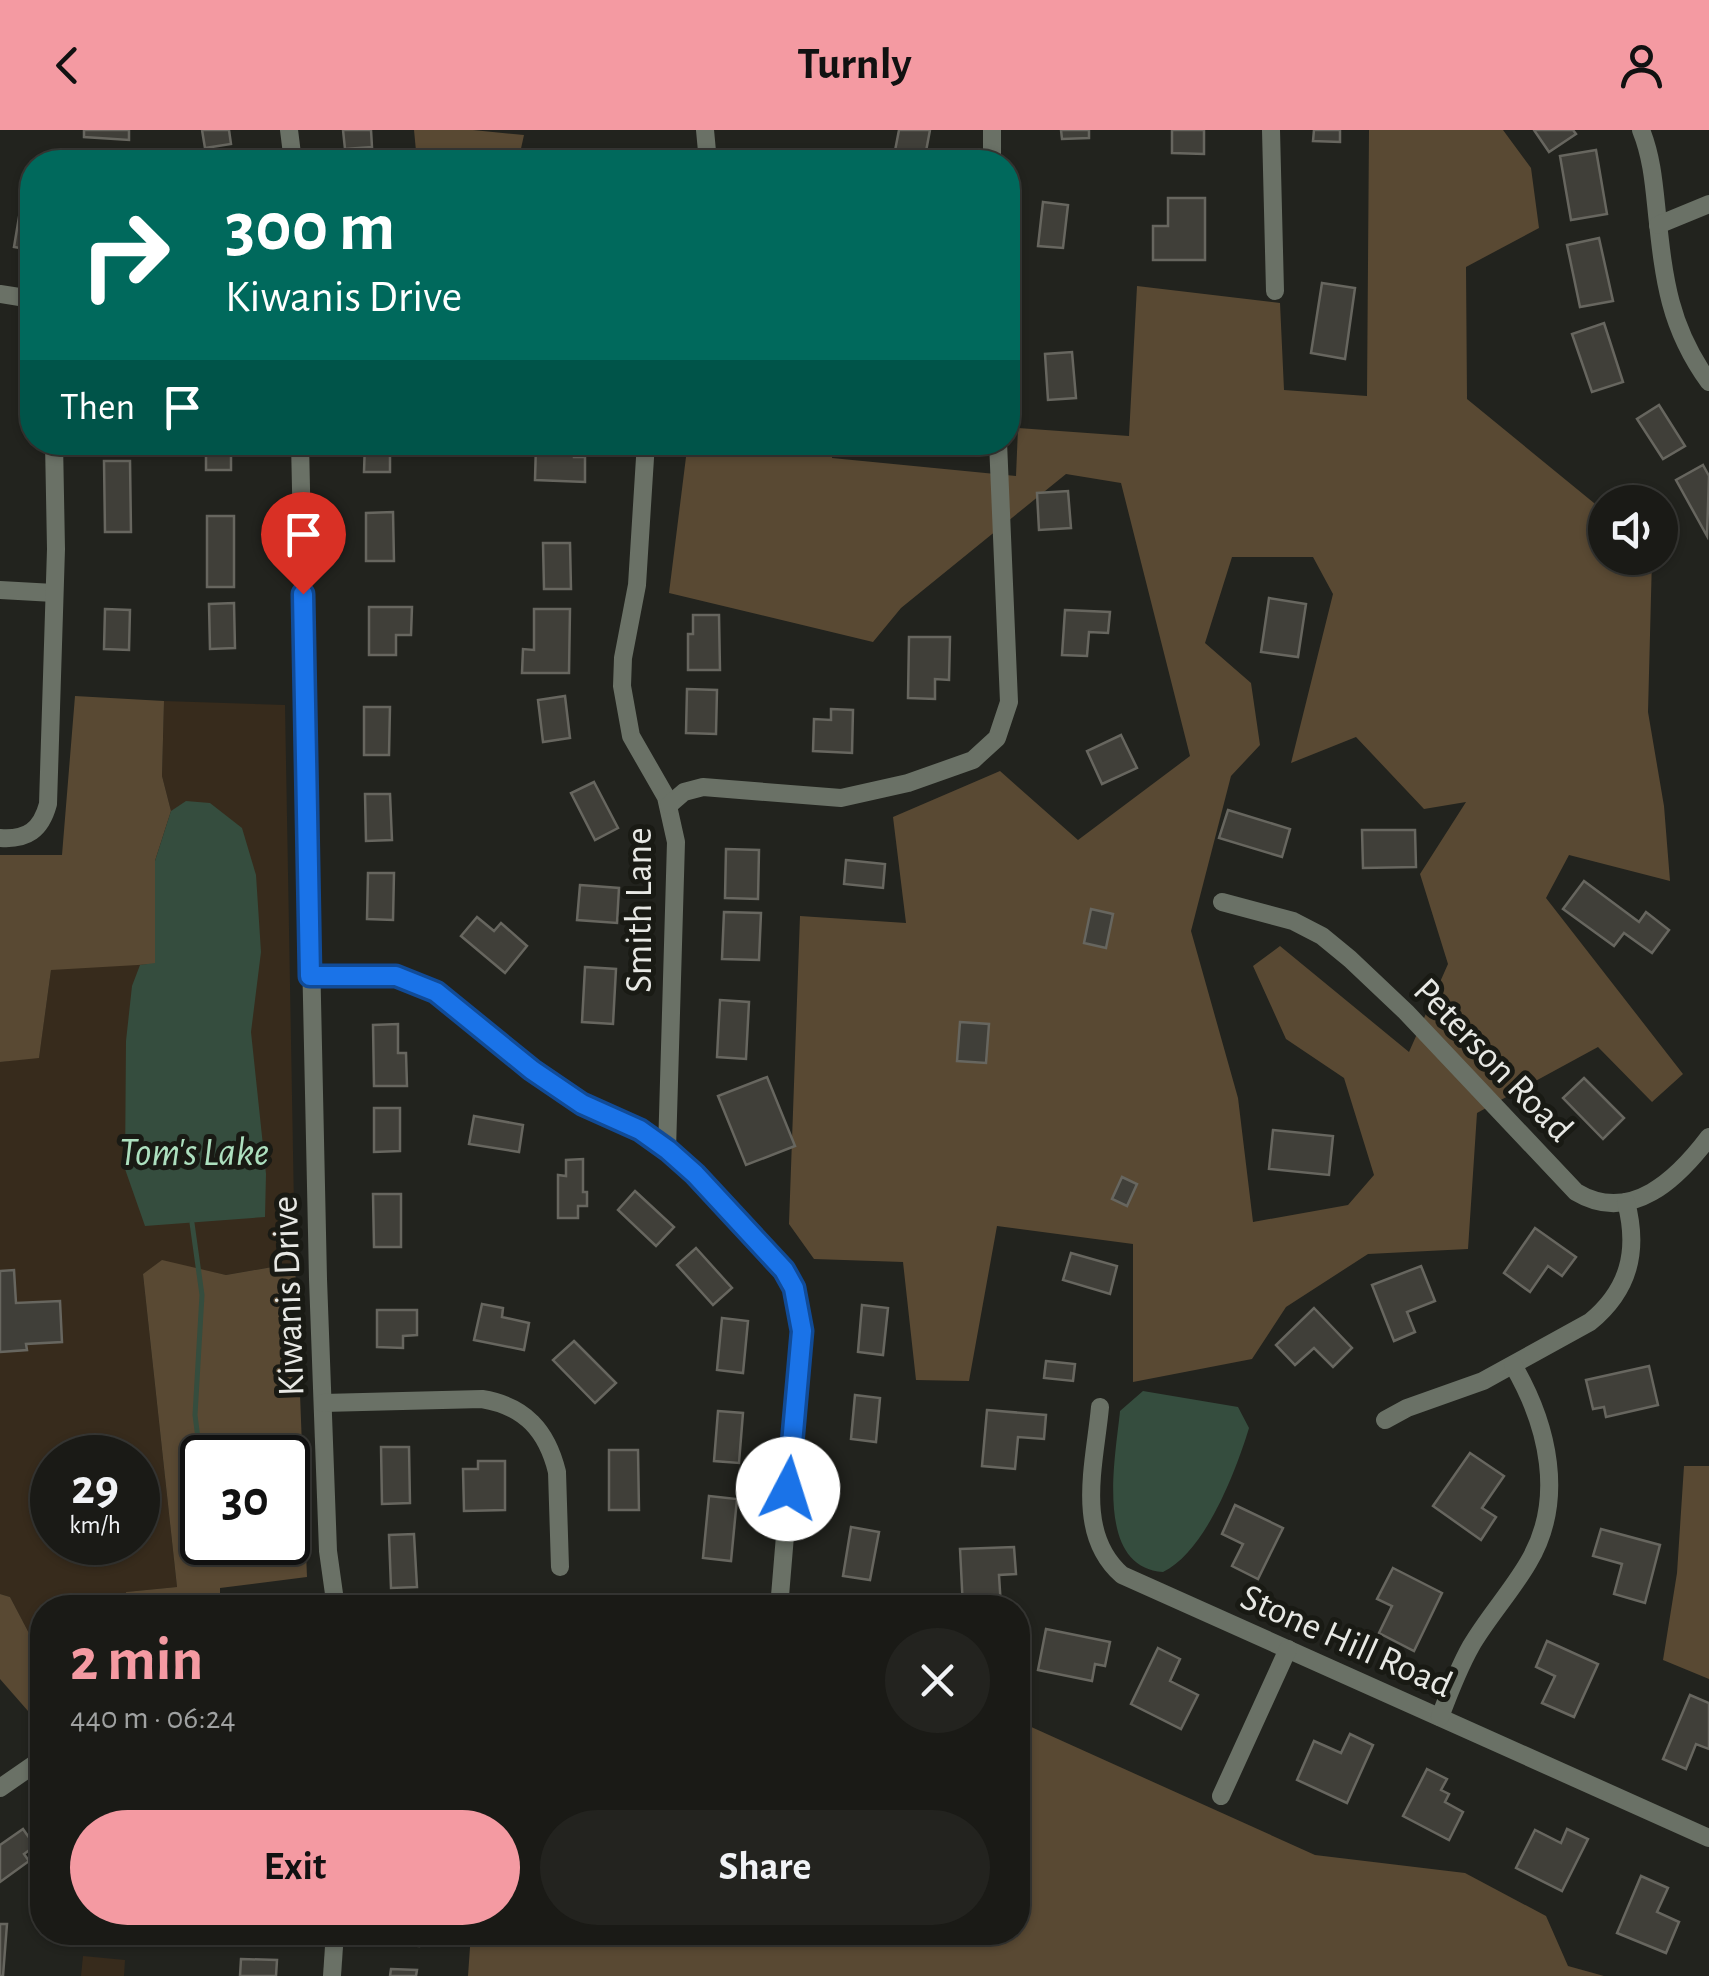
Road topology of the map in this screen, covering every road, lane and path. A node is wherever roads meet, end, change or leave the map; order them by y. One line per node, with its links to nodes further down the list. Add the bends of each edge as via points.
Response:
1 (1271, 130): 5 (street)
2 (1641, 130): 4 (street)
3 (1709, 204): 4 (street)
4 (1658, 225): 6 (street, via 1670,308)
5 (1275, 291)
6 (1709, 382)
7 (54, 455): 12 (street)
8 (300, 455): 16 (street, Kiwanis Drive)
9 (645, 455): 13 (street, Smith Lane, via 622,686 631,736)
10 (999, 455): 13 (street, via 1009,702 997,738 964,765 875,792 841,798 703,787)
11 (0, 590): 12 (street)
12 (54, 593): 14 (street, via 48,804 28,835)
13 (668, 805): 18 (street, Smith Lane, via 676,842)
14 (0, 838)
15 (1222, 902): 19 (street, Peterson Road, via 1322,936 1406,1012 1576,1192)
16 (310, 976): 18 (street, via 374,974 418,982 582,1104); 21 (street, Kiwanis Drive)
17 (1709, 1136): 19 (street, via 1672,1180)
18 (668, 1150): 26 (street, via 784,1270 800,1308)
19 (1626, 1202): 20 (street, via 1634,1240 1616,1295 1590,1322)
20 (1513, 1365): 23 (street); 28 (street, via 1546,1449 1547,1511 1528,1562 1473,1643)
21 (323, 1403): 24 (street, via 482,1399 519,1410 534,1422 558,1472); 25 (street, Kiwanis Drive)
22 (1100, 1407): 27 (street, Stone Hill Road, via 1091,1508 1109,1563 1122,1575)
23 (1385, 1420)
24 (560, 1567)
25 (334, 1595)
26 (780, 1595)
27 (1288, 1650): 28 (street, Stone Hill Road); 31 (street)
28 (1440, 1717): 32 (street, Stone Hill Road)
29 (30, 1767): 30 (street)
30 (0, 1788)
31 (1221, 1796)
32 (1709, 1838)
33 (335, 1945): 34 (street)
34 (332, 1976)

